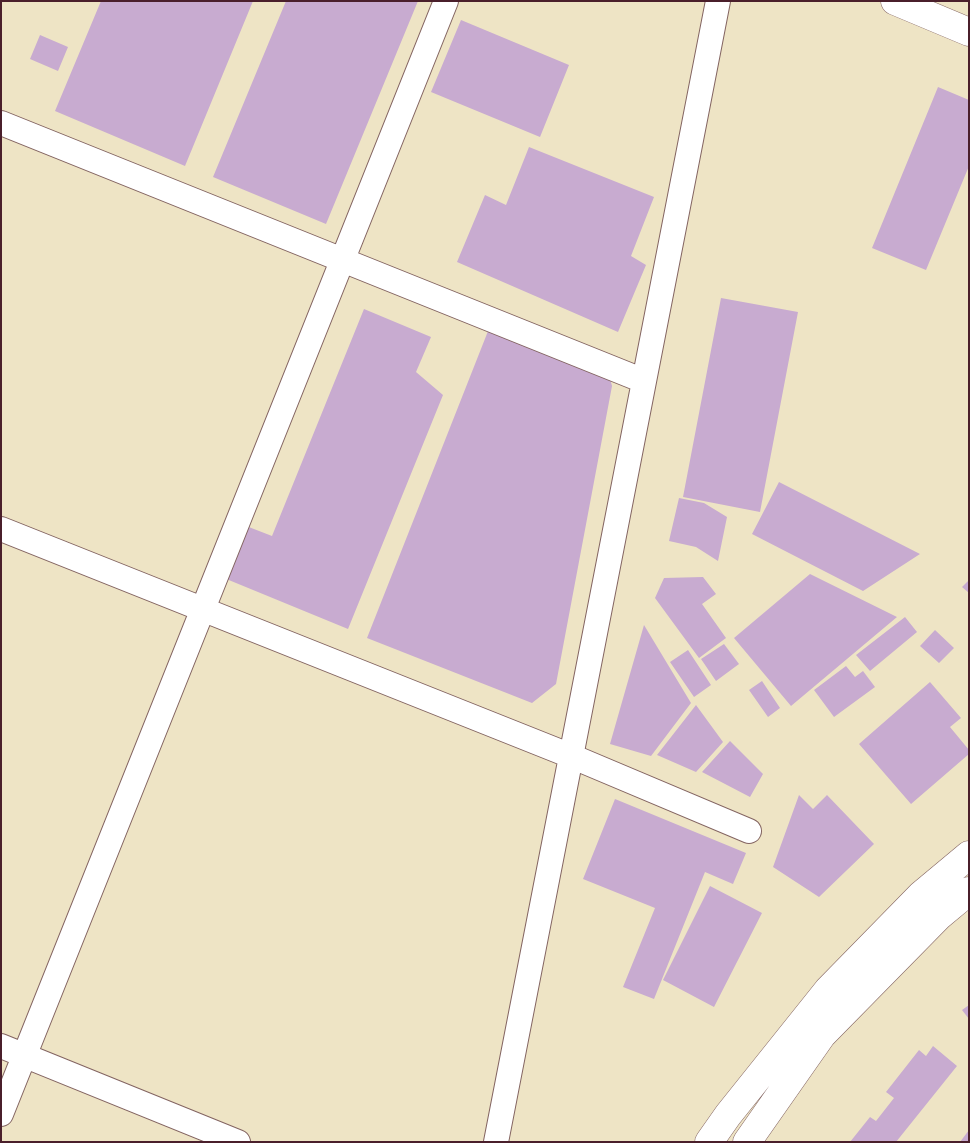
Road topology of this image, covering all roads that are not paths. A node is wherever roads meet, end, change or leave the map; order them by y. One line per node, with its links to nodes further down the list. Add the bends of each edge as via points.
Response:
1 (446, 1): 6 (street)
2 (718, 1): 7 (street)
3 (895, 1): 4 (main road)
4 (969, 32)
5 (1, 123): 6 (street)
6 (343, 260): 7 (street); 9 (street)
7 (644, 381): 10 (street)
8 (1, 530): 9 (street)
9 (202, 610): 10 (street); 15 (street)
10 (571, 756): 11 (street); 18 (street)
11 (750, 831)
12 (969, 855): 19 (main road, via 921,894 828,990)
13 (969, 891): 20 (main road, via 939,916 822,1035)
14 (1, 1046): 15 (street)
15 (25, 1055): 16 (street); 17 (street)
16 (1, 1114)
17 (238, 1142)
18 (496, 1142)
19 (709, 1142)
20 (747, 1142)

